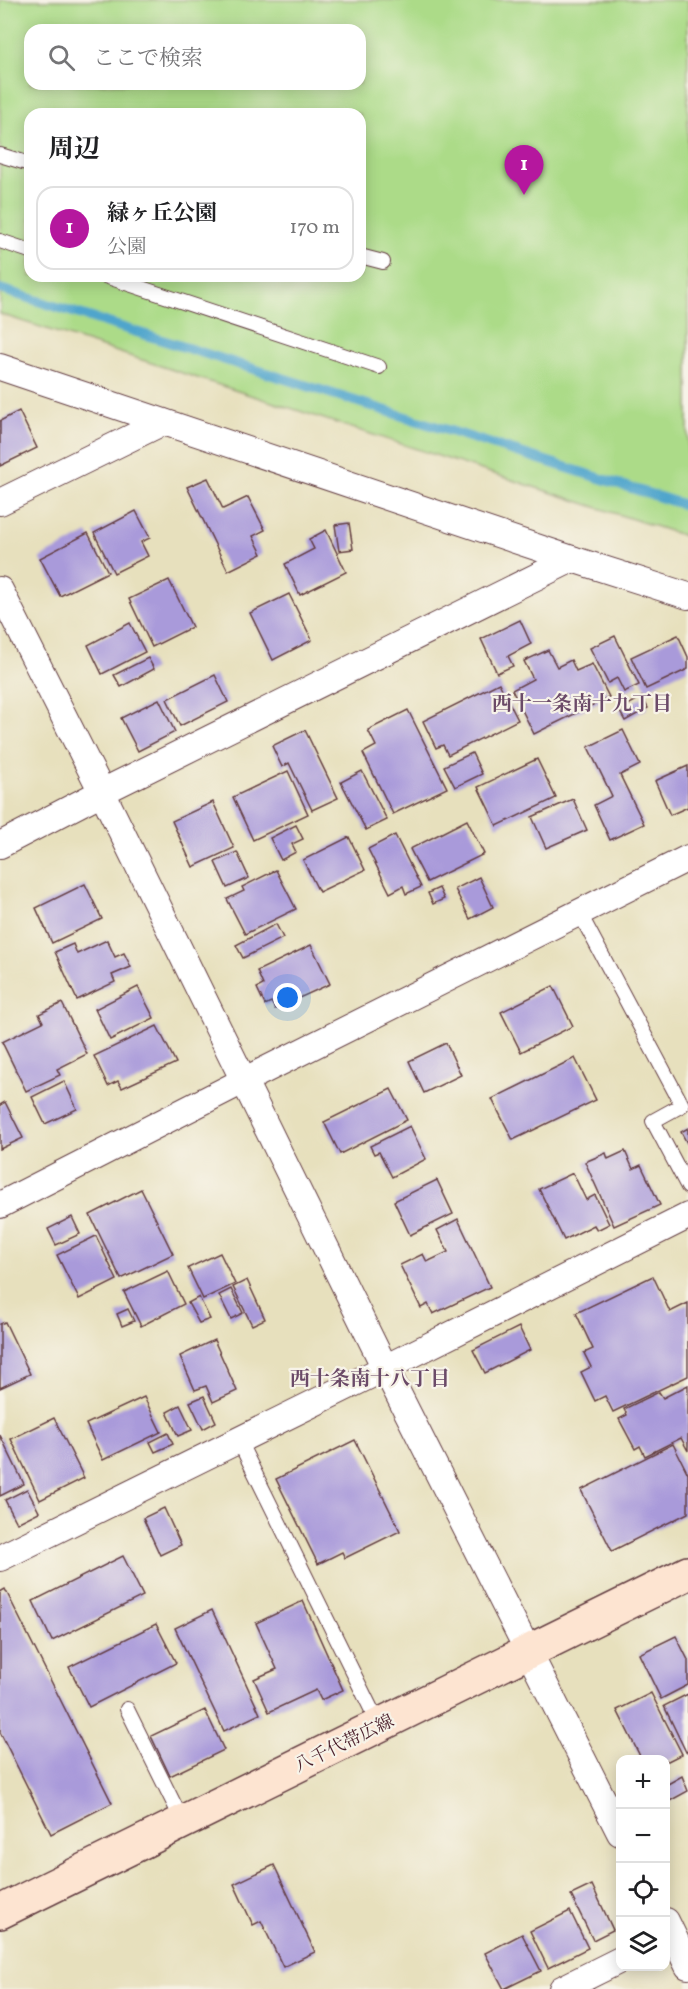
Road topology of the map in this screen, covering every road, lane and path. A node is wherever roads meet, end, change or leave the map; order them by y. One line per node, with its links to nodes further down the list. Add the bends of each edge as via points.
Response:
1 (0, 155): 2 (lane)
2 (24, 162)
3 (0, 241): 4 (lane)
4 (24, 249)
5 (366, 258): 6 (lane)
6 (383, 262)
7 (123, 282): 9 (lane)
8 (0, 367): 10 (street)
9 (379, 367)
10 (163, 422): 11 (street); 12 (street)
11 (0, 502)
12 (572, 559): 14 (street); 15 (street)
13 (0, 590): 15 (street)
14 (688, 596)
15 (102, 792): 16 (street); 19 (street)
16 (0, 844)
17 (688, 858): 18 (street)
18 (579, 912): 19 (street); 20 (lane, via 682,1105 653,1121)
19 (243, 1081): 21 (street); 23 (street)
20 (688, 1187)
21 (0, 1205)
22 (688, 1216): 23 (street)
23 (385, 1368): 24 (street); 27 (street)
24 (239, 1440): 25 (street); 29 (lane)
25 (0, 1558)
26 (688, 1573): 27 (main road, 八千代帯広線)
27 (528, 1652): 29 (main road, 八千代帯広線); 31 (street)
28 (127, 1709): 30 (lane)
29 (380, 1725): 30 (main road, 八千代帯広線)
30 (183, 1822): 32 (main road, 八千代帯広線)
31 (616, 1823)
32 (0, 1912)
33 (673, 1930): 35 (street)
34 (616, 1962): 36 (street)
35 (688, 1966)
36 (562, 1989)

